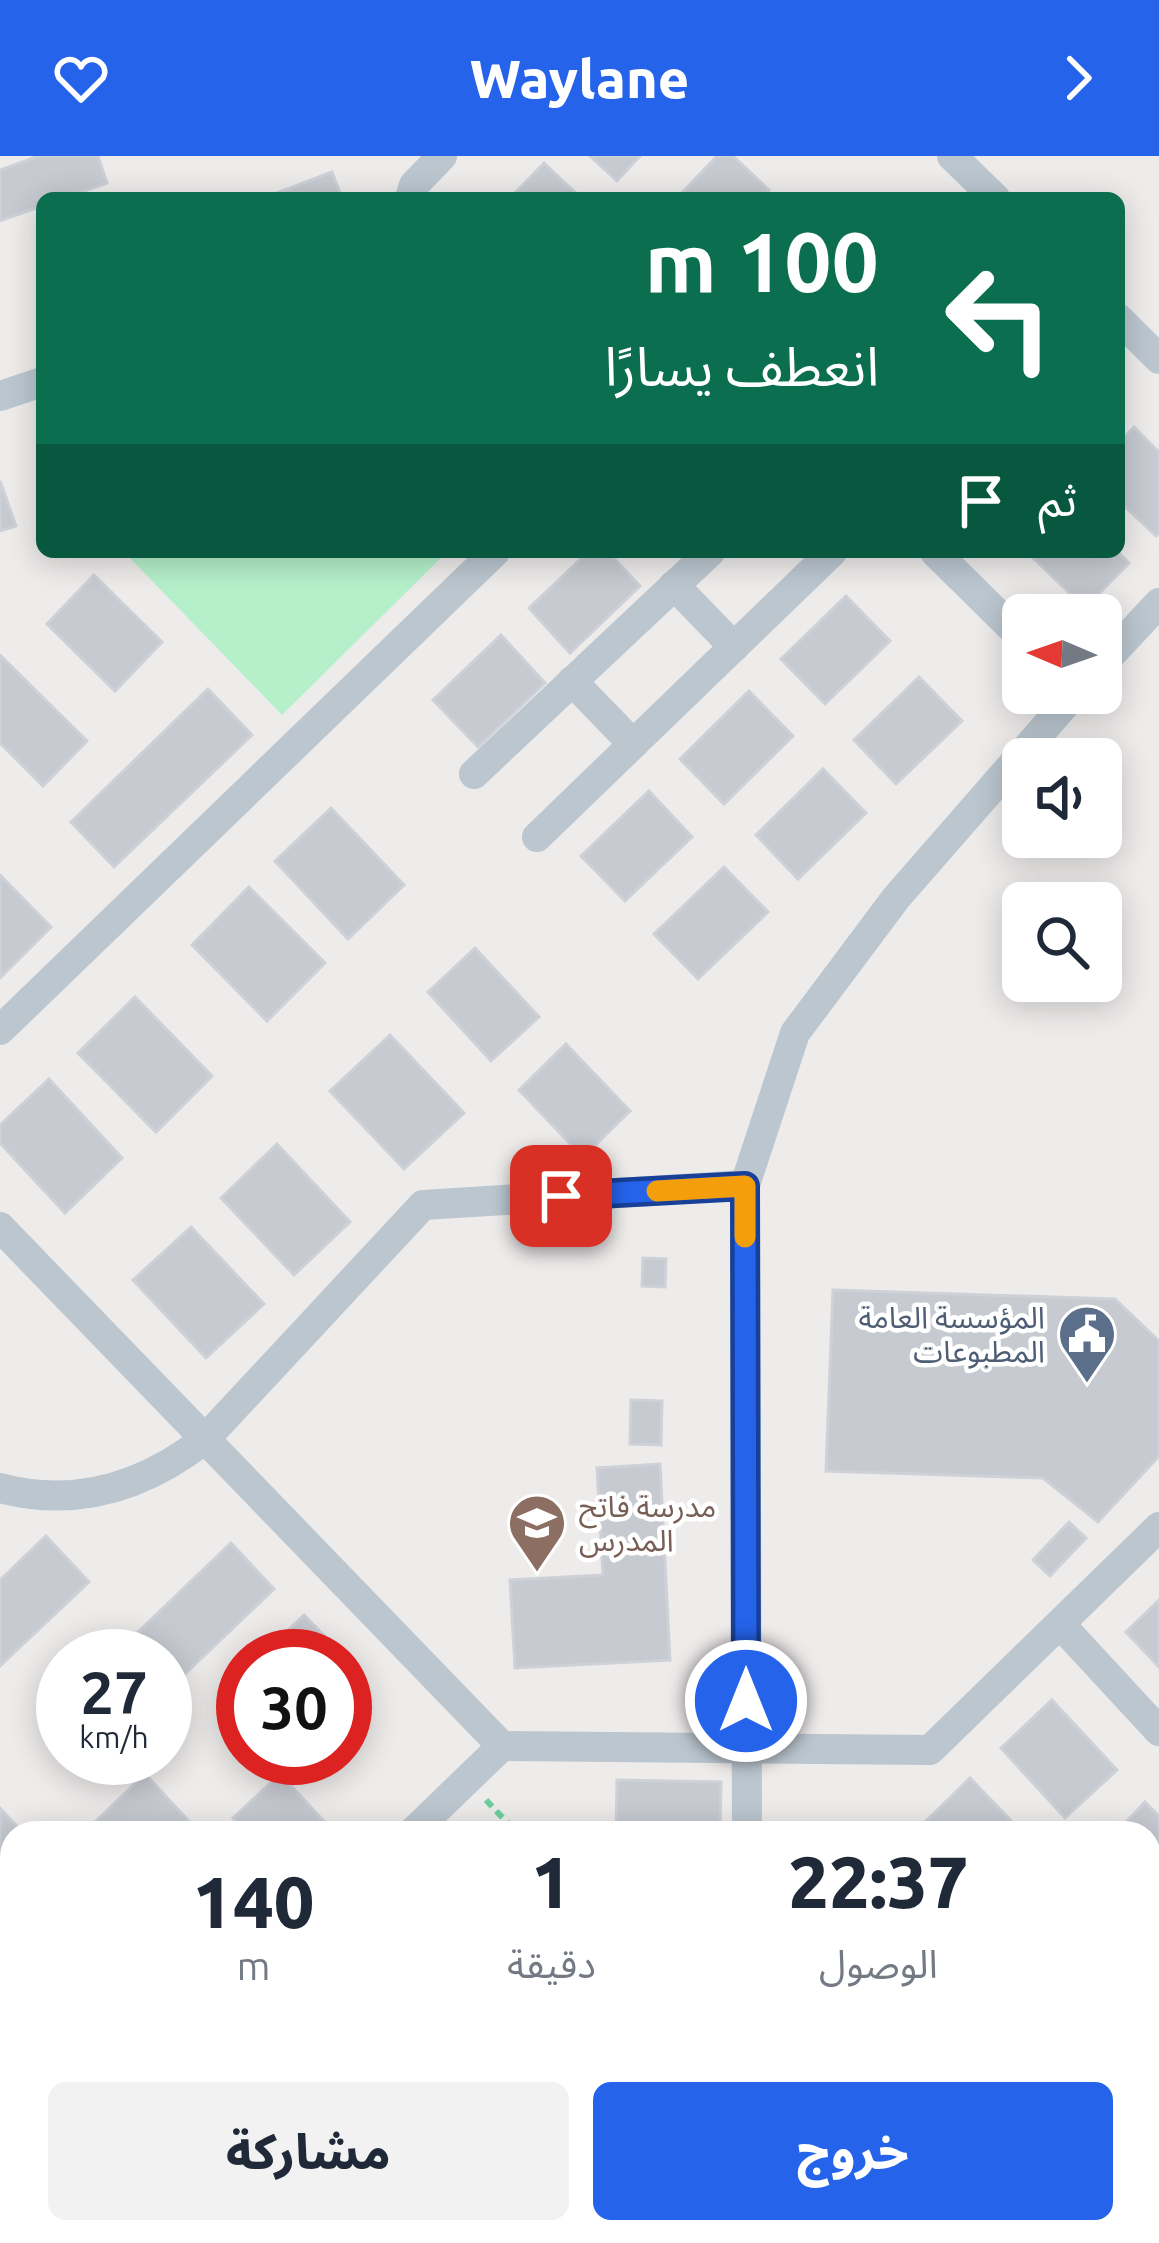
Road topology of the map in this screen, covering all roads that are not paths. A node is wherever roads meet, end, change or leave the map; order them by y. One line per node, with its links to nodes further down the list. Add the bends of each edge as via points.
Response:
1 (442, 156): 3 (street)
2 (952, 156): 4 (street)
3 (412, 192)
4 (989, 192)
5 (1125, 326): 6 (street)
6 (1159, 359)
7 (36, 384): 8 (street)
8 (0, 397)
9 (488, 558): 23 (street)
10 (703, 558): 13 (street)
11 (826, 558): 17 (street)
12 (940, 558): 15 (street)
13 (674, 585): 17 (street); 18 (street)
14 (1159, 603): 16 (street)
15 (1002, 618)
16 (1122, 643)
17 (734, 647): 20 (street)
18 (572, 681): 20 (street); 21 (street)
19 (1057, 714): 24 (street, via 896,898 795,1034)
20 (633, 744): 22 (street)
21 (474, 774)
22 (537, 838)
23 (0, 1030)
24 (745, 1186): 26 (street, via 423,1205); 32 (street)
25 (0, 1227): 26 (street)
26 (205, 1439): 27 (street, via 118,1488 52,1496); 31 (street)
27 (0, 1488)
28 (1159, 1527): 29 (street)
29 (1060, 1624): 30 (street); 32 (street, via 930,1750)
30 (1159, 1731)
31 (502, 1746): 32 (street); 33 (street)
32 (746, 1748): 34 (street)
33 (424, 1821)
34 (747, 1821)

